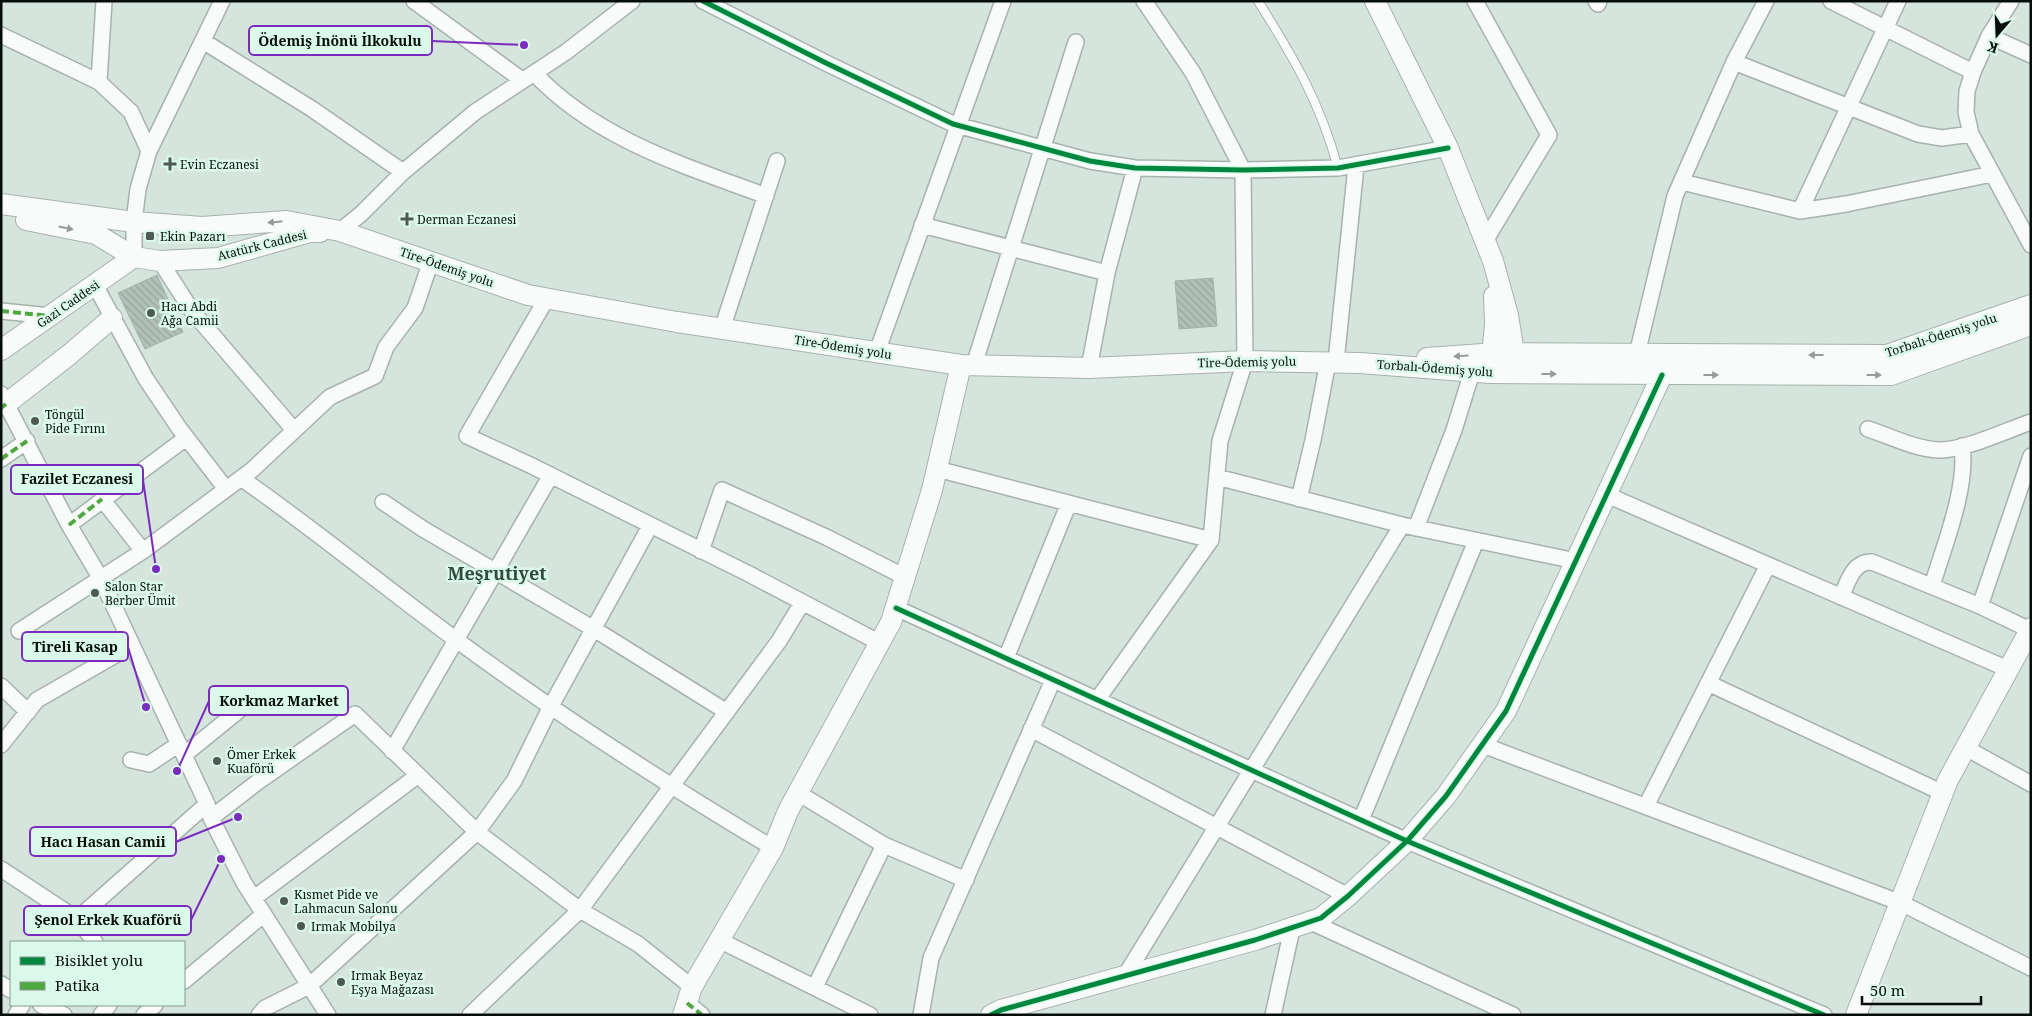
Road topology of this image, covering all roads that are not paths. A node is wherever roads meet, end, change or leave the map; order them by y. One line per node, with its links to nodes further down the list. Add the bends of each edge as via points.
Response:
1 (104, 1): 24 (street)
2 (222, 1): 18 (street)
3 (414, 1): 23 (street)
4 (632, 1): 23 (street)
5 (703, 1): 26 (street, via 826,64)
6 (1003, 1): 26 (street)
7 (1144, 1): 35 (street, via 1193,73)
8 (1258, 1): 34 (lane, via 1307,83)
9 (1375, 1): 29 (main road)
10 (1475, 1): 46 (street, via 1549,135)
11 (1766, 1): 21 (street)
12 (1831, 1): 15 (street)
13 (1898, 1): 15 (street)
14 (2008, 2): 17 (street)
15 (1885, 28): 22 (street); 25 (street)
16 (1, 35): 24 (street)
17 (1989, 36): 20 (street); 22 (street)
18 (202, 41): 30 (street); 36 (street, via 312,109)
19 (1076, 42): 28 (street)
20 (2031, 55)
21 (1734, 62): 25 (street); 38 (street)
22 (1973, 72): 27 (street, via 1967,91 1966,112)
23 (528, 77): 36 (street, via 475,112); 39 (street, via 618,137)
24 (100, 82): 30 (street, via 131,112)
25 (1848, 108): 27 (street, via 1930,137); 41 (street)
26 (958, 125): 28 (street); 44 (street)
27 (1971, 134): 37 (street)
28 (1043, 148): 33 (street, via 1090,161); 48 (street)
29 (1448, 148): 32 (street); 46 (main road)
30 (149, 151): 43 (street, via 138,189)
31 (777, 161): 39 (street)
32 (1356, 166): 34 (street); 67 (street)
33 (1135, 168): 35 (street); 53 (street)
34 (1338, 168): 35 (street)
35 (1243, 170): 66 (street)
36 (403, 172): 45 (street, via 362,214)
37 (1992, 174): 41 (street); 47 (street)
38 (1682, 182): 41 (street); 65 (street, via 1675,196)
39 (766, 196): 60 (street)
40 (1, 204): 43 (main road, Atatürk Caddesi)
41 (1800, 211)
42 (1, 214): 49 (main road, Atatürk Caddesi, one-way to 49, via 96,234)
43 (134, 222): 45 (main road, Atatürk Caddesi, one-way to 43, via 286,221 202,227); 49 (street)
44 (922, 225): 48 (street); 63 (street)
45 (340, 231): 50 (main road, Atatürk Caddesi, via 310,232 218,258); 51 (main road, Tire-Ödemiş yolu)
46 (1485, 241): 52 (main road)
47 (2031, 245)
48 (1011, 249): 53 (street); 69 (street)
49 (134, 257): 50 (main road, Atatürk Caddesi); 54 (main road, Gazi Caddesi)
50 (160, 261): 77 (street, via 192,311)
51 (431, 261): 55 (main road, Tire-Ödemiş yolu, via 528,295); 77 (street, via 415,308 386,347 375,376 330,397)
52 (1493, 261): 64 (main road, via 1508,315); 70 (main road, via 1495,324)
53 (1107, 274): 71 (street)
54 (95, 285): 58 (main road, Gazi Caddesi); 59 (street)
55 (547, 298): 60 (main road, Tire-Ödemiş yolu); 84 (street, via 467,436)
56 (2031, 305): 65 (main road, Torbalı-Ödemiş yolu, one-way to 65, via 1887,355)
57 (1, 311): 58 (street)
58 (51, 316): 62 (main road, Gazi Caddesi)
59 (112, 318): 74 (main road, via 70,354); 78 (street, via 146,379)
60 (722, 329): 63 (main road, Tire-Ödemiş yolu)
61 (2030, 329): 73 (main road, Torbalı-Ödemiş yolu, one-way to 61, via 1891,375)
62 (1, 350)
63 (877, 352): 69 (main road, Tire-Ödemiş yolu)
64 (1514, 353): 65 (main road, Torbalı-Ödemiş yolu); 70 (main road, Torbalı-Ödemiş yolu); 72 (main road)
65 (1637, 354)
66 (1245, 360): 67 (main road, Tire-Ödemiş yolu); 71 (main road, Tire-Ödemiş yolu); 85 (street, via 1220,441)
67 (1332, 362): 68 (main road, Tire-Ödemiş yolu); 90 (street)
68 (1360, 363): 70 (main road, Torbalı-Ödemiş yolu, one-way to 68); 70 (main road, Torbalı-Ödemiş yolu)
69 (967, 365): 71 (main road, Tire-Ödemiş yolu); 83 (main road)
70 (1485, 366): 72 (main road, Torbalı-Ödemiş yolu); 95 (street)
71 (1089, 368)
72 (1513, 373): 73 (main road, Torbalı-Ödemiş yolu, one-way to 73)
73 (1662, 375): 88 (main road)
74 (3, 402): 79 (street)
75 (2031, 422): 80 (street)
76 (1868, 429): 80 (street, via 1933,449)
77 (294, 430): 86 (street)
78 (186, 438): 87 (street); 89 (street)
79 (27, 441): 82 (street); 93 (street)
80 (1962, 446): 105 (street, via 1962,483)
81 (2031, 456): 108 (street)
82 (1, 459)
83 (936, 469): 92 (street); 103 (main road)
84 (550, 475): 94 (street); 102 (street)
85 (1217, 477): 90 (street); 96 (street)
86 (241, 478): 87 (street); 113 (street)
87 (226, 489): 98 (street)
88 (1607, 495): 100 (main road); 101 (street)
89 (102, 499): 93 (street); 98 (street)
90 (1299, 499): 95 (street)
91 (383, 502): 102 (street, via 422,529)
92 (1069, 503): 96 (street); 116 (street)
93 (70, 525): 104 (street)
94 (650, 526): 99 (street); 110 (street)
95 (1409, 527): 97 (street); 133 (street)
96 (1211, 540): 121 (street)
97 (1476, 541): 100 (street); 141 (street)
98 (143, 551): 104 (street)
99 (701, 551): 103 (street, via 722,490); 107 (street)
100 (1576, 561): 128 (main road, via 1506,711)
101 (1768, 565): 106 (street); 119 (street)
102 (495, 570): 110 (street); 113 (street)
103 (905, 577): 109 (main road)
104 (101, 579): 111 (street); 115 (street)
105 (1932, 586): 106 (street, via 1867,562 1855,569); 108 (street)
106 (1841, 597): 117 (street)
107 (802, 603): 114 (street); 125 (street)
108 (1980, 606): 112 (street)
109 (896, 608): 114 (main road); 116 (street)
110 (594, 629): 123 (street); 125 (street)
111 (19, 631)
112 (2029, 636): 117 (main road)
113 (455, 640): 123 (street); 131 (street)
114 (880, 643): 137 (main road)
115 (131, 646): 124 (street, via 38,700); 130 (street)
116 (1006, 658): 118 (street)
117 (2010, 670): 129 (main road)
118 (1053, 680): 121 (street); 126 (street)
119 (1708, 683): 138 (street); 139 (street)
120 (1, 686): 124 (street)
121 (1097, 700): 133 (street)
122 (248, 703): 130 (street)
123 (551, 706): 136 (street); 143 (street, via 514,781)
124 (28, 712): 127 (street)
125 (726, 712): 136 (street)
126 (1031, 729): 142 (street); 148 (street)
127 (1, 745)
128 (1482, 745): 139 (street); 144 (main road, via 1446,796)
129 (1966, 748): 135 (street); 138 (main road)
130 (181, 750): 132 (street, via 149,764); 140 (street)
131 (392, 751): 134 (street); 140 (street, via 355,714)
132 (131, 760)
133 (1251, 770): 141 (street); 142 (street)
134 (417, 776): 143 (street); 150 (street)
135 (2031, 784)
136 (671, 787): 146 (street); 152 (street)
137 (798, 793): 145 (street); 146 (main road)
138 (1943, 793): 151 (main road)
139 (1646, 806): 151 (street)
140 (209, 811): 150 (street); 154 (street)
141 (1361, 820): 144 (street)
142 (1217, 826): 149 (street); 160 (street)
143 (477, 832): 152 (street); 162 (street)
144 (1407, 842): 149 (main road); 177 (street)
145 (884, 845): 148 (street); 163 (street)
146 (773, 848): 157 (main road)
147 (1, 869): 154 (street)
148 (966, 880): 173 (street, via 932,958)
149 (1348, 896): 155 (main road)
150 (254, 898): 153 (street)
151 (1901, 903): 159 (street); 178 (main road)
152 (580, 910): 164 (street, via 638,944); 171 (street)
153 (264, 914): 161 (street); 162 (street)
154 (77, 920): 158 (street)
155 (1311, 922): 156 (main road); 176 (street)
156 (1292, 929): 160 (main road); 175 (street)
157 (719, 940): 163 (street); 164 (main road)
158 (94, 941)
159 (2031, 968)
160 (1125, 976): 174 (main road)
161 (185, 980)
162 (309, 986): 169 (street, via 265,1008); 170 (street)
163 (815, 988): 172 (street)
164 (691, 1005)
165 (43, 1006): 167 (street)
166 (154, 1006): 168 (street)
167 (64, 1015)
168 (144, 1015)
169 (259, 1015)
170 (328, 1015)
171 (470, 1015)
172 (870, 1015)
173 (921, 1015)
174 (991, 1015)
175 (1274, 1015)
176 (1513, 1015)
177 (1824, 1015)
178 (1856, 1015)

